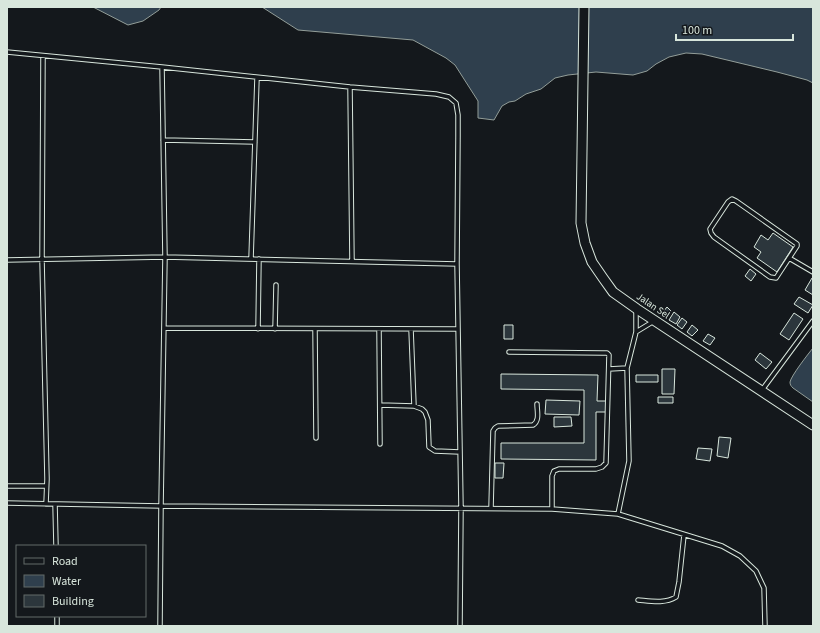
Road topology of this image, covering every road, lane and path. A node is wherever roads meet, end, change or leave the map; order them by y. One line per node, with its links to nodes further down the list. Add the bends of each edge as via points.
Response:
1 (584, 7): 19 (street, Jalan Sel, via 581,223 592,262 613,292)
2 (7, 52): 3 (lane)
3 (43, 56): 4 (lane); 14 (lane)
4 (162, 67): 5 (lane); 7 (lane)
5 (257, 78): 6 (lane); 8 (lane)
6 (350, 87): 15 (lane); 16 (lane, via 436,94 449,97 456,103)
7 (163, 140): 8 (lane); 9 (lane)
8 (255, 142): 11 (lane)
9 (165, 257): 11 (lane); 14 (lane); 22 (lane)
10 (789, 258): 10 (lane, via 776,278 770,277 714,237 710,229 732,199 797,243); 17 (lane)
11 (251, 259): 12 (lane)
12 (259, 259): 15 (lane); 23 (lane)
13 (7, 260): 14 (lane)
14 (42, 260): 42 (lane)
15 (352, 261): 16 (lane)
16 (457, 264): 28 (lane)
17 (813, 272)
18 (276, 285): 24 (lane)
19 (636, 309): 20 (street, Jalan Sel); 29 (lane)
20 (654, 321): 29 (lane); 33 (street, Jalan Sel)
21 (813, 321): 33 (lane)
22 (164, 328): 23 (lane); 46 (lane)
23 (258, 329): 24 (lane)
24 (276, 329): 25 (lane)
25 (315, 329): 26 (lane); 38 (lane)
26 (379, 329): 27 (lane); 35 (lane)
27 (411, 329): 28 (lane); 36 (lane)
28 (458, 329): 40 (lane)
29 (636, 332): 31 (lane)
30 (509, 352): 32 (lane, via 607,353)
31 (627, 368): 32 (lane); 50 (lane, via 628,461)
32 (609, 369): 49 (lane, via 606,463 596,469 554,471)
33 (762, 391): 37 (street, Jalan Sel)
34 (537, 404): 48 (lane, via 536,424 498,426 493,431)
35 (380, 405): 36 (lane); 39 (lane)
36 (414, 406): 40 (lane, via 422,409 427,416 429,447 435,451)
37 (813, 425)
38 (316, 438)
39 (380, 444)
40 (460, 452): 47 (lane)
41 (7, 486): 42 (lane)
42 (46, 486): 44 (lane)
43 (7, 503): 44 (lane)
44 (46, 504): 45 (lane)
45 (55, 504): 46 (lane); 52 (lane)
46 (160, 506): 47 (lane); 54 (lane)
47 (461, 508): 48 (lane); 55 (lane)
48 (491, 508): 49 (lane)
49 (552, 509): 50 (lane)
50 (618, 514): 51 (lane)
51 (684, 535): 53 (lane, via 676,597 662,602); 56 (lane, via 722,546 740,556 756,571 764,588)
52 (56, 545)
53 (638, 600)
54 (160, 626)
55 (460, 626)
56 (765, 626)

